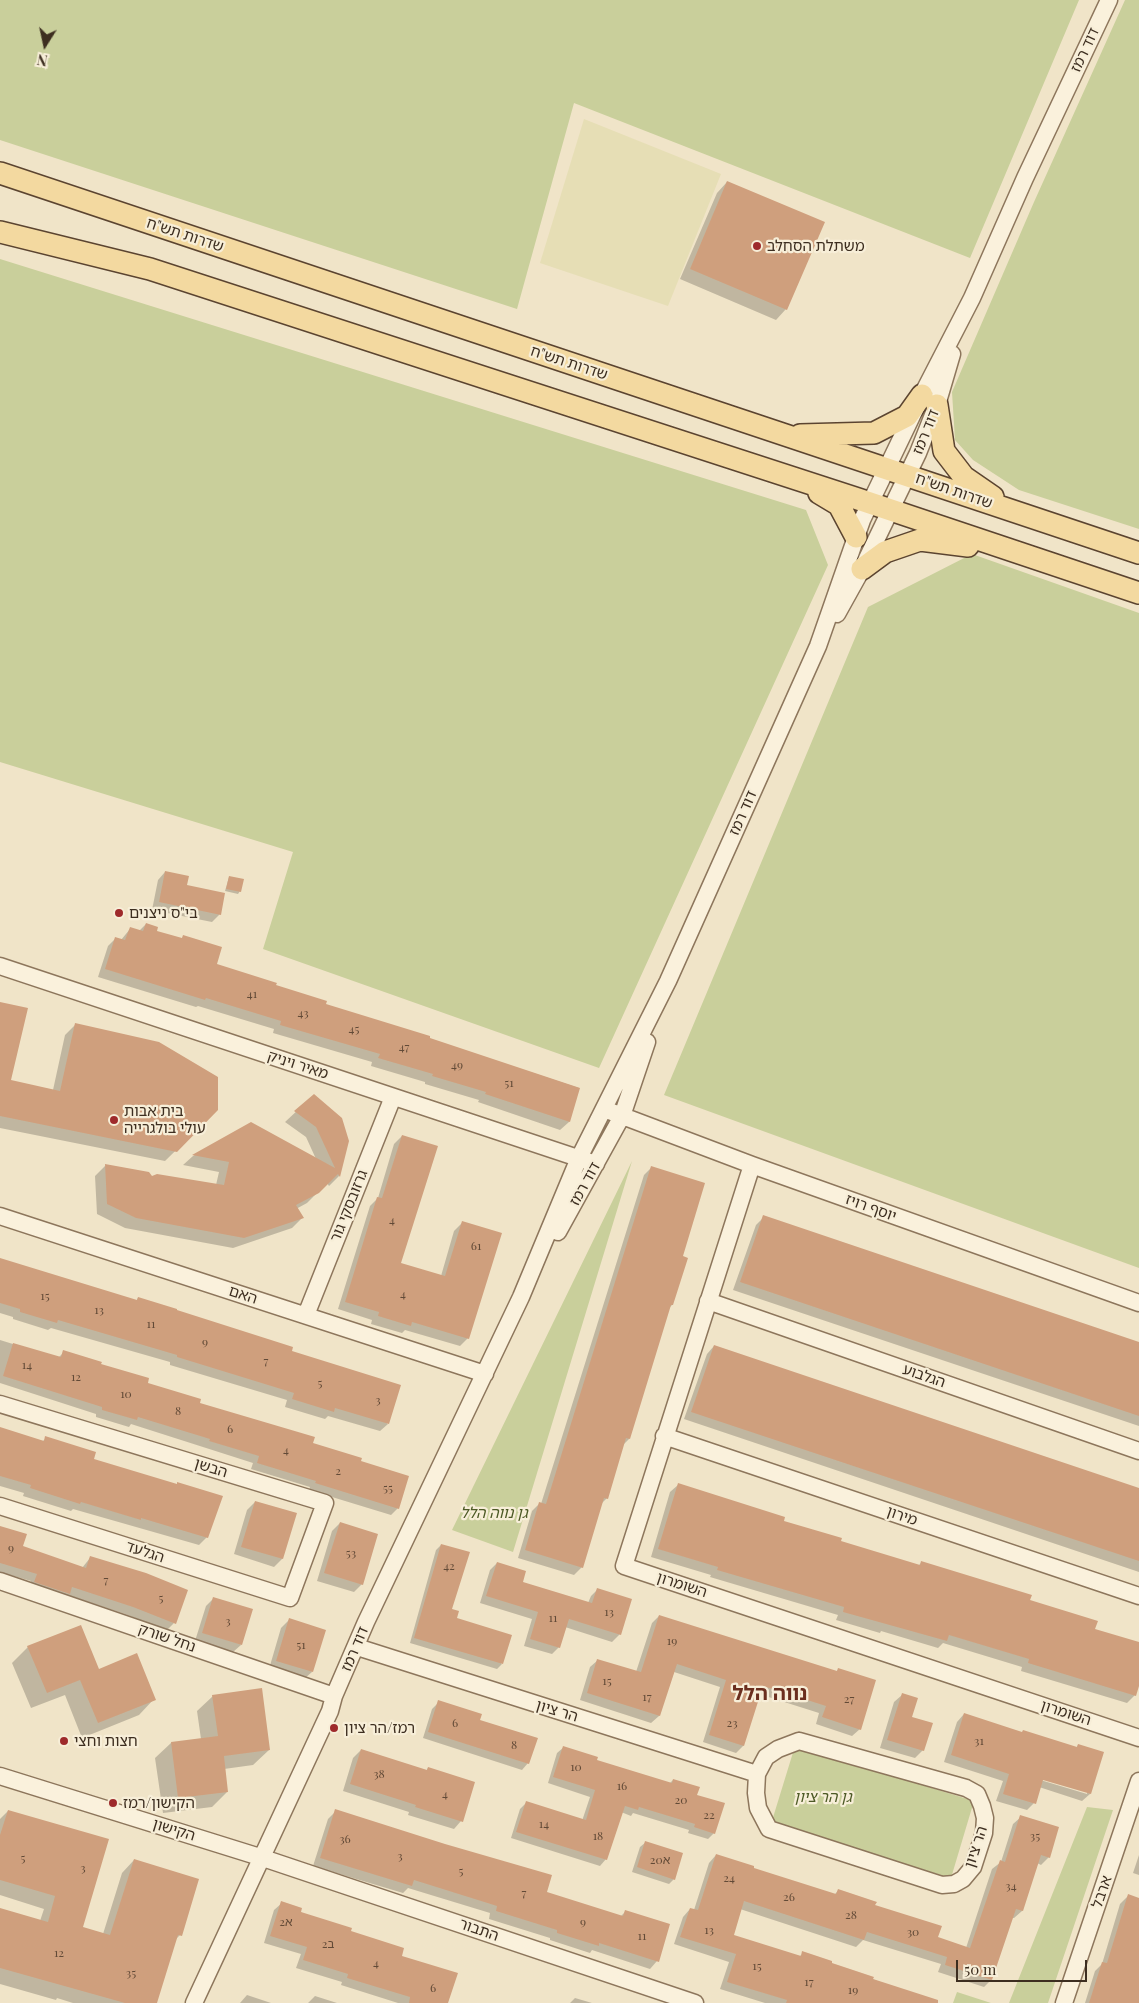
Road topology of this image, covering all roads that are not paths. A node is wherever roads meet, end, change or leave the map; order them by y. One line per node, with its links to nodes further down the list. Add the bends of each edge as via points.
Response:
1 (1109, 0): 4 (street, דוד רמז, via 1025,178)
2 (0, 173): 5 (main road, שדרות תש"ח)
3 (0, 232): 7 (main road, via 150,269)
4 (930, 400): 5 (main road, via 874,433); 6 (street, דוד רמז); 9 (main road, via 944,451 964,477)
5 (785, 435): 6 (main road, שדרות תש"ח)
6 (897, 473): 8 (street, דוד רמז); 9 (main road, שדרות תש"ח)
7 (800, 481): 8 (main road); 10 (main road, via 839,506)
8 (880, 508): 10 (street, דוד רמז); 11 (main road); 13 (street, דוד רמז)
9 (1016, 512): 12 (main road, שדרות תש"ח)
10 (856, 537): 15 (street, דוד רמז)
11 (1011, 550): 13 (main road, via 920,540 885,552); 14 (main road)
12 (1139, 553)
13 (862, 569): 15 (street, דוד רמז)
14 (1139, 593)
15 (818, 646): 17 (street, דוד רמז)
16 (0, 966): 18 (street, מאיר ויניק)
17 (668, 981): 19 (street, דוד רמז); 20 (street, דוד רמז)
18 (394, 1097): 21 (street, מאיר ויניק); 28 (street, גרזובסקי גור)
19 (604, 1109): 20 (street, יוסף רויז); 21 (street, דוד רמז)
20 (622, 1116): 22 (street, דוד רמז); 23 (street, יוסף רויז)
21 (579, 1158): 22 (street, מאיר ויניק); 25 (street, דוד רמז)
22 (596, 1164): 25 (street, דוד רמז)
23 (752, 1165): 26 (street, השומרון); 27 (street, יוסף רויז)
24 (0, 1216): 28 (street, האם)
25 (521, 1297): 29 (street, דוד רמז)
26 (708, 1301): 31 (street, השומרון); 32 (street, הגלבוע)
27 (1139, 1303)
28 (306, 1315): 29 (street, האם)
29 (486, 1374): 37 (street, דוד רמז, via 370,1613)
30 (0, 1404): 36 (street, הבשן, via 325,1503)
31 (664, 1436): 35 (street, מירון); 39 (street, השומרון, via 624,1566)
32 (1139, 1451)
33 (0, 1506): 36 (street, הגלעד)
34 (0, 1581): 38 (street, נחל שורק)
35 (1139, 1596)
36 (290, 1598)
37 (357, 1647): 38 (street, דוד רמז); 40 (street, הר ציון)
38 (334, 1696): 43 (street, דוד רמז)
39 (1139, 1738)
40 (757, 1774): 40 (street, הר ציון, via 758,1808 769,1829 942,1885 963,1879 972,1867 984,1833 982,1806 977,1794 966,1788 799,1741 766,1757)
41 (0, 1776): 43 (street, הקישון)
42 (1139, 1781): 46 (street, ארבל)
43 (263, 1858): 44 (street, דוד רמז); 45 (street, התבור)
44 (194, 2003)
45 (695, 2003)
46 (1064, 2003)

